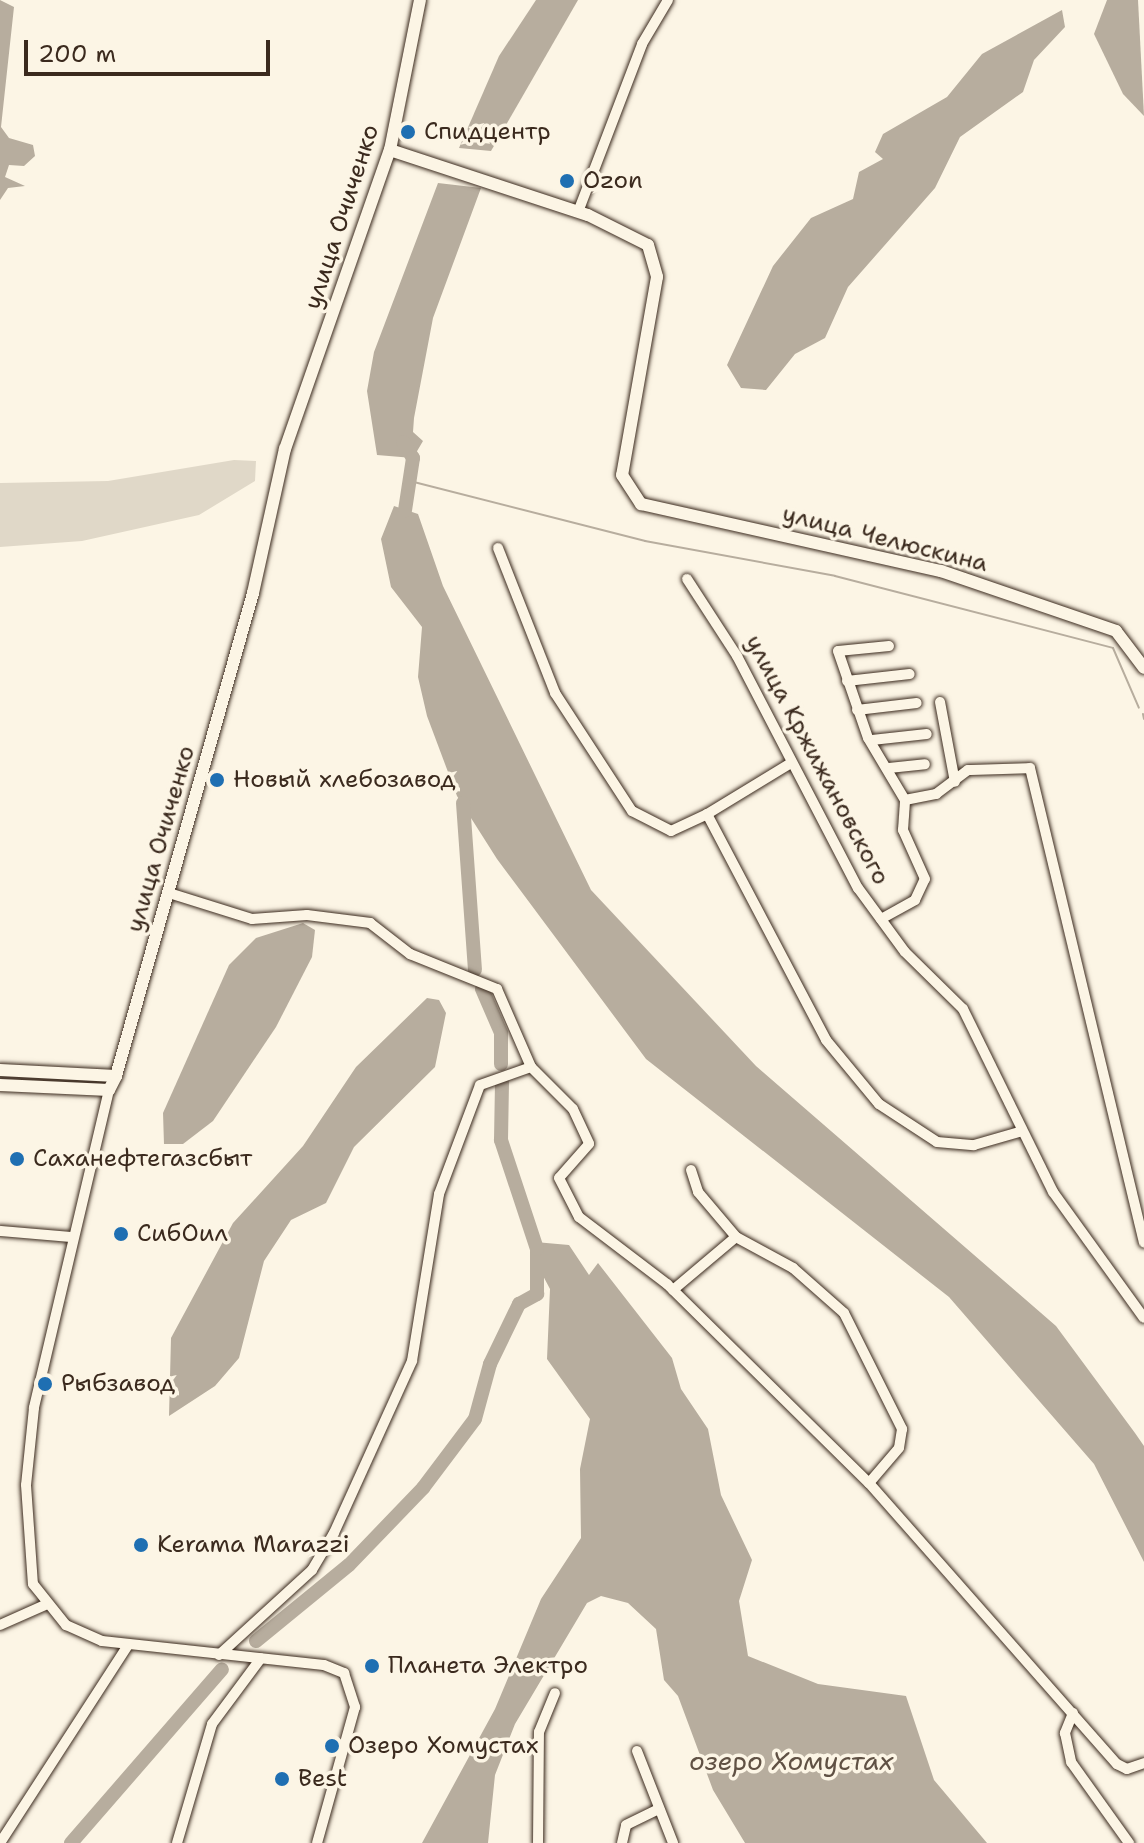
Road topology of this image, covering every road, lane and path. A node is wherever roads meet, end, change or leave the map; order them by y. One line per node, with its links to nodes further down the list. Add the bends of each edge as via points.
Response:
1 (420, 0): 3 (street, улица Очиченко)
2 (668, 0): 4 (street, via 642,44)
3 (390, 150): 4 (street); 22 (street, улица Очиченко, via 285,449)
4 (578, 212): 8 (street, улица Челюскина, via 637,237 655,256 622,475 641,504 941,571 1116,631)
5 (498, 548): 21 (street, via 555,693 632,811 671,831)
6 (687, 579): 16 (street, улица Кржижановского, via 737,656)
7 (889, 646): 10 (street, via 838,651)
8 (1144, 668)
9 (910, 674): 10 (street)
10 (847, 681): 13 (street)
11 (940, 702): 19 (street)
12 (917, 703): 13 (street)
13 (857, 710): 15 (street)
14 (927, 734): 15 (street)
15 (872, 740): 18 (street)
16 (791, 763): 21 (street); 23 (street, улица Кржижановского)
17 (925, 764): 18 (street)
18 (889, 768): 20 (street)
19 (955, 782): 20 (street); 34 (street, via 968,770 1030,768)
20 (905, 800): 23 (street, via 903,830 925,879 915,900)
21 (707, 814): 29 (street, via 826,1040 879,1104 937,1142 974,1145)
22 (169, 893): 24 (street, via 252,919 307,915 370,923 410,954 497,989); 26 (street, улица Очиченко)
23 (881, 919): 29 (street, улица Кржижановского, via 963,1009)
24 (531, 1067): 35 (street, via 573,1109 589,1144 559,1178 579,1217); 41 (street, via 480,1085 439,1194 412,1361 334,1533 312,1570)
25 (0, 1070): 26 (street)
26 (116, 1076): 28 (street, улица Очиченко)
27 (0, 1085): 28 (street)
28 (109, 1090): 32 (street, улица Очиченко)
29 (1019, 1132): 36 (street, улица Кржижановского, via 1065,1212)
30 (691, 1170): 33 (street, via 698,1192)
31 (0, 1231): 32 (street)
32 (72, 1237): 38 (street, улица Очиченко, via 29,1443 29,1568)
33 (736, 1237): 35 (street); 37 (street, via 793,1268 844,1313 884,1384 902,1429 899,1448)
34 (1144, 1242)
35 (673, 1290): 37 (street)
36 (1144, 1318)
37 (869, 1483): 44 (street)
38 (45, 1605): 39 (street); 40 (street, улица Очиченко, via 84,1635)
39 (0, 1625)
40 (128, 1645): 41 (street, улица Очиченко); 48 (street)
41 (219, 1655): 42 (street, улица Очиченко)
42 (261, 1658): 49 (street, via 212,1724); 50 (street, улица Очиченко, via 331,1666 355,1691)
43 (555, 1693): 51 (street, via 539,1732)
44 (1073, 1713): 46 (street, via 1117,1764 1127,1769); 54 (street, via 1065,1733 1071,1762)
45 (637, 1751): 47 (street)
46 (1144, 1763)
47 (659, 1809): 52 (street, via 626,1825); 53 (street)
48 (0, 1843)
49 (177, 1843)
50 (317, 1843)
51 (538, 1843)
52 (622, 1843)
53 (673, 1843)
54 (1129, 1843)

